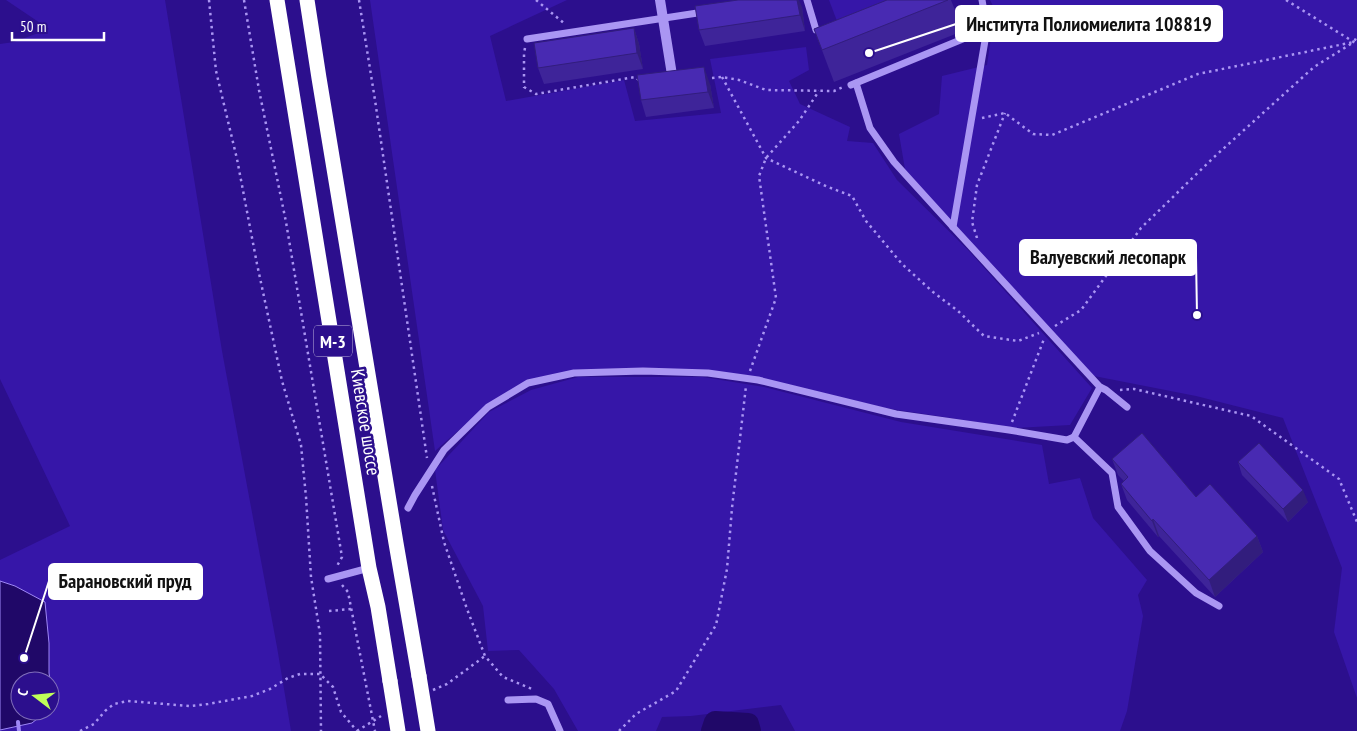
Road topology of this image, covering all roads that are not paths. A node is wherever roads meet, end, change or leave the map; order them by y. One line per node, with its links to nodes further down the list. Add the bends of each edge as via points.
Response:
1 (278, 0): 18 (highway, Киевское шоссе / М-3)
2 (308, 0): 23 (highway, Киевское шоссе / М-3, bridge)
3 (660, 0): 7 (street)
4 (807, 0): 9 (lane)
5 (982, 0): 8 (lane)
6 (712, 11): 7 (lane)
7 (662, 18): 10 (lane); 11 (street)
8 (987, 29): 13 (lane); 13 (lane, via 854,84 870,128 894,162)
9 (816, 30)
10 (527, 39)
11 (678, 81): 12 (lane)
12 (645, 85)
13 (953, 227): 14 (lane)
14 (1103, 389): 15 (lane); 16 (lane)
15 (1127, 407)
16 (1074, 437): 17 (lane, via 1067,440 896,414 766,382 708,373 574,373 528,383 488,407 444,450); 20 (lane, via 1112,473 1118,507 1150,551 1196,593)
17 (408, 508)
18 (369, 568): 19 (lane); 22 (highway, Киевское шоссе / М-3, bridge)
19 (328, 579)
20 (1219, 606)
21 (508, 700): 24 (lane, via 536,699 548,704)
22 (398, 731)
23 (428, 731)
24 (560, 731)

